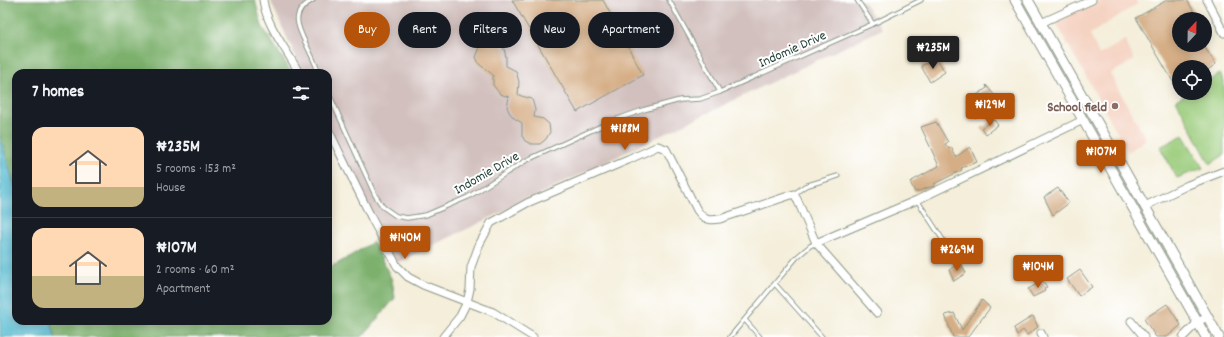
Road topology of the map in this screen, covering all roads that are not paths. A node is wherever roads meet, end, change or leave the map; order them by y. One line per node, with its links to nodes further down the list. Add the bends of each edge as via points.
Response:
1 (263, 0): 13 (street, via 273,30)
2 (313, 0): 14 (lane, via 302,8 297,22)
3 (669, 0): 15 (lane)
4 (857, 0): 11 (lane)
5 (921, 0): 11 (lane, Indomie Drive)
6 (1015, 0): 17 (main road)
7 (1028, 0): 10 (main road)
8 (1092, 0): 10 (street)
9 (1207, 0): 12 (street)
10 (1041, 23): 23 (main road)
11 (873, 24): 15 (lane, Indomie Drive)
12 (1224, 33)
13 (297, 69)
14 (317, 69)
15 (720, 92): 16 (lane, Indomie Drive, via 700,99 680,100 612,121 525,161 468,197 426,215 407,218 389,212 375,195)
16 (332, 101)
17 (1083, 120): 22 (street); 32 (main road)
18 (332, 137): 27 (street, via 396,266 408,277 423,285)
19 (1224, 171): 23 (street)
20 (838, 176): 21 (lane, via 805,186)
21 (794, 194): 24 (street); 27 (street, via 720,219 708,220 697,210 666,149 654,147 527,203 491,223 471,267)
22 (916, 200): 24 (street); 25 (lane)
23 (1144, 206): 29 (main road)
24 (816, 243): 26 (lane, via 797,257); 28 (street)
25 (954, 257)
26 (775, 284): 30 (lane); 37 (lane)
27 (467, 302): 33 (street, via 460,316); 34 (street, via 493,312)
28 (877, 313)
29 (1207, 317): 32 (street); 41 (main road)
30 (745, 320): 35 (lane); 36 (lane)
31 (1131, 321): 38 (street)
32 (1198, 322): 39 (street); 40 (main road)
33 (443, 337)
34 (533, 337)
35 (730, 337)
36 (760, 337)
37 (822, 337)
38 (1144, 337)
39 (1183, 337)
40 (1206, 337)
41 (1219, 337)

